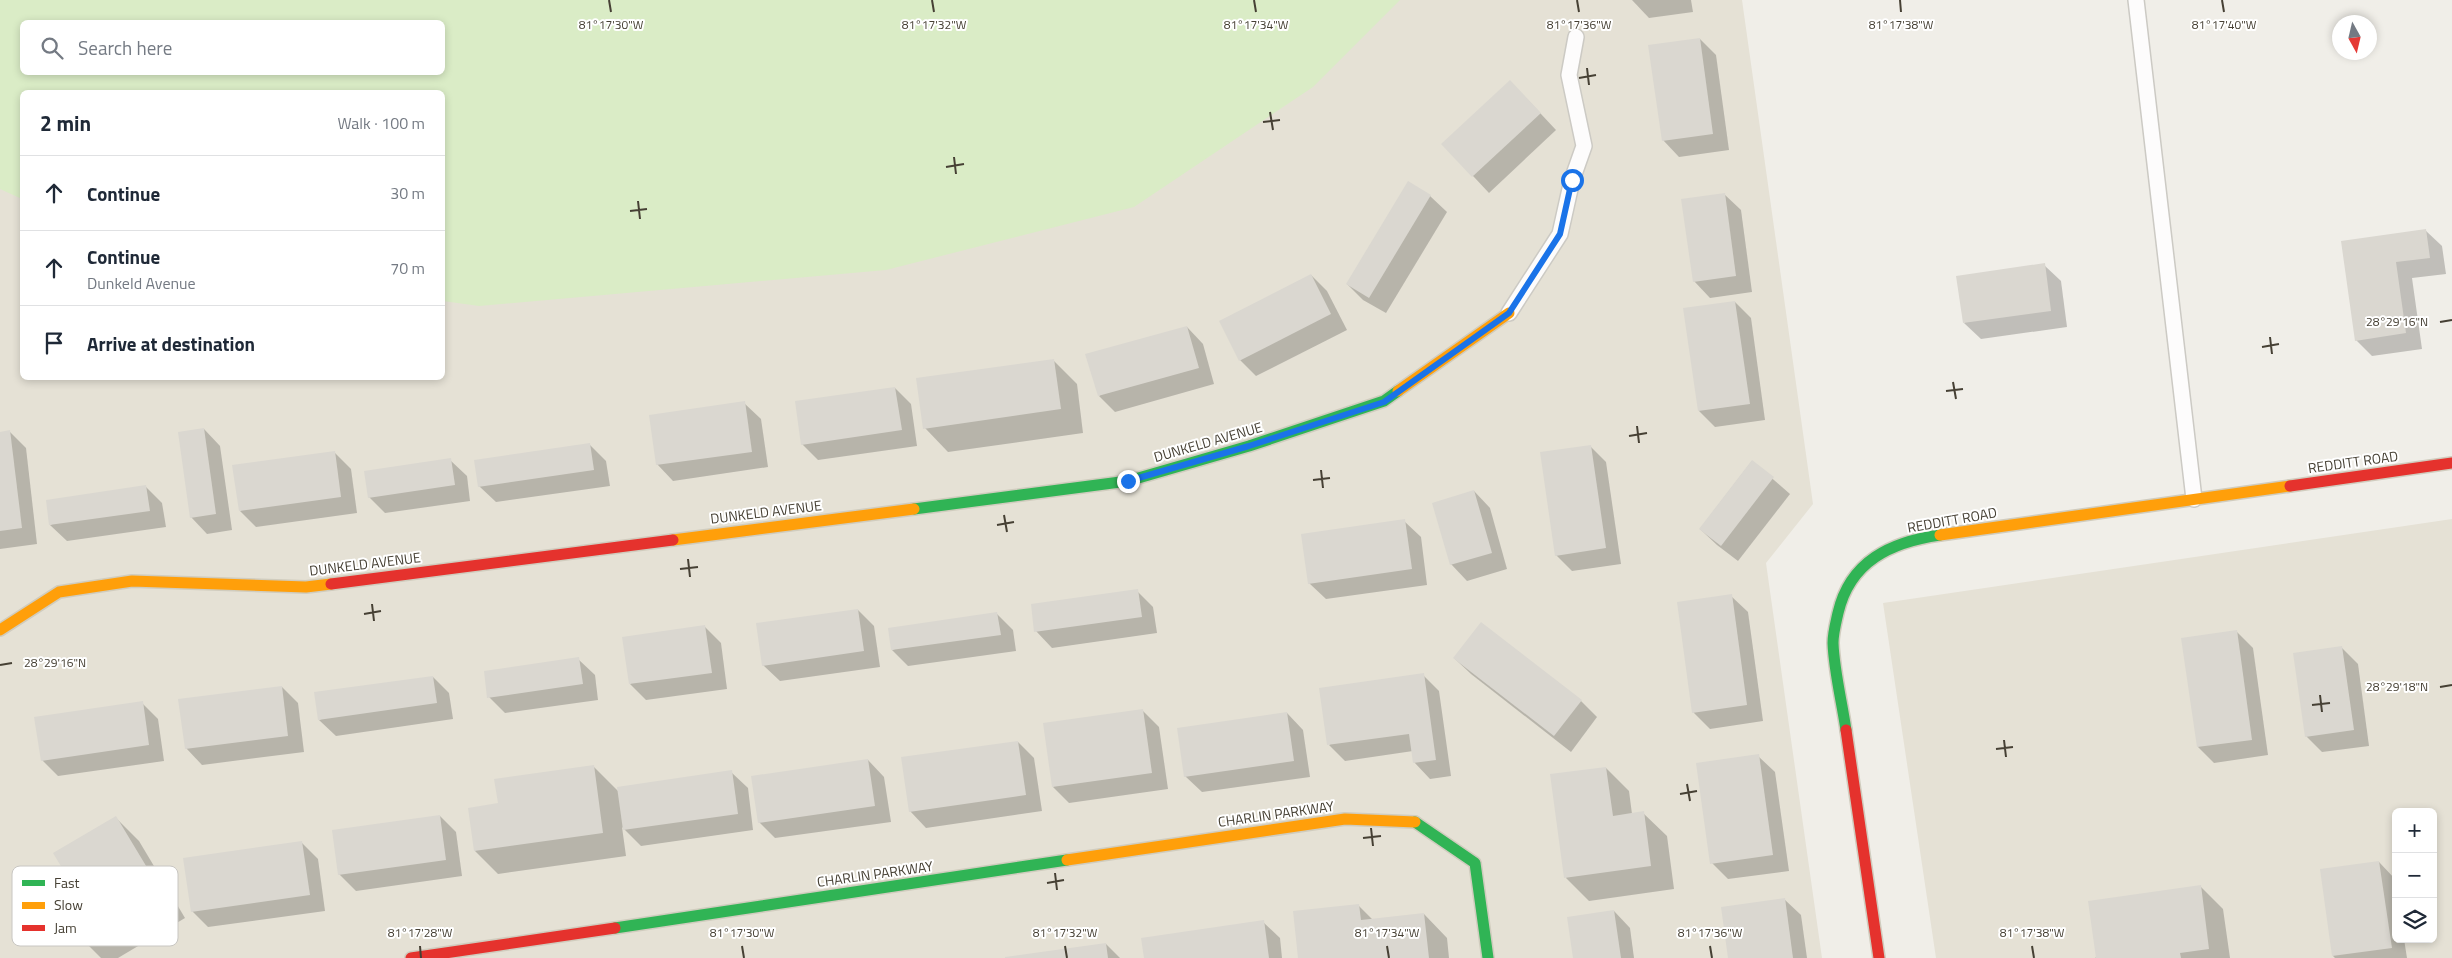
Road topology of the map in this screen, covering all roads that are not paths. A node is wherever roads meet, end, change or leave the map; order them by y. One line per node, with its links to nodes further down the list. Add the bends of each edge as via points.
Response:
1 (2136, 0): 5 (lane)
2 (1576, 37): 3 (lane, via 1569,74 1584,146 1572,180 1560,234)
3 (1509, 313): 6 (street, DUNKELD AVENUE, via 1384,402 1128,481 306,586 132,581 59,592)
4 (2452, 463): 5 (street, REDDITT ROAD)
5 (2194, 498): 9 (street, REDDITT ROAD, via 1916,538 1880,553 1854,573 1838,604 1832,642)
6 (0, 630)
7 (411, 958): 8 (street, CHARLIN PARKWAY, via 1345,819 1413,821 1475,863)
8 (1488, 958)
9 (1879, 958)

